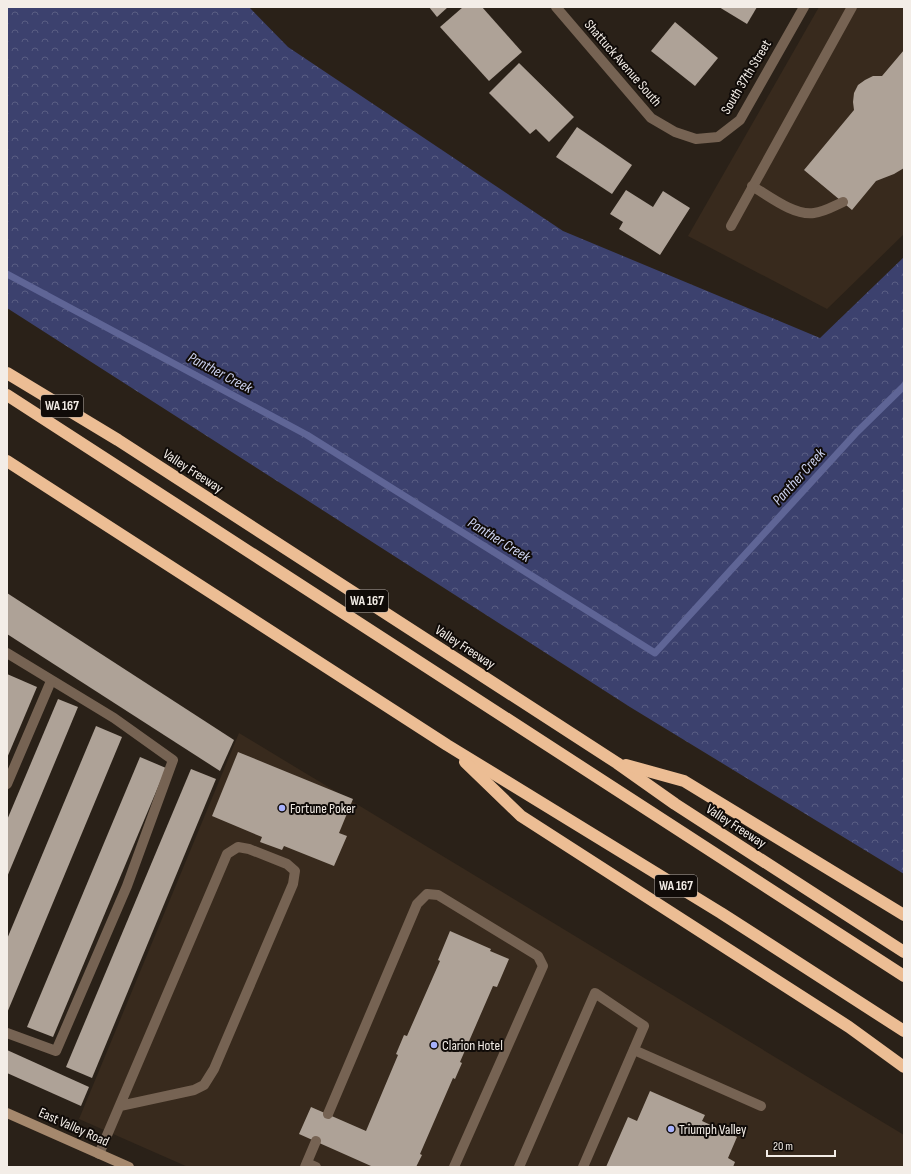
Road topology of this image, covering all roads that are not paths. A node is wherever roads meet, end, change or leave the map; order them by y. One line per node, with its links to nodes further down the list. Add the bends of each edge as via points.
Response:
1 (556, 7): 4 (street, Shattuck Avenue South, via 651,118 675,132)
2 (804, 7): 4 (street, South 37th Street, via 740,120 718,137)
3 (852, 7): 5 (street)
4 (696, 139)
5 (752, 186): 6 (street, via 793,210 805,214 816,213); 7 (street)
6 (843, 202)
7 (731, 226)
8 (7, 373): 14 (highway, Valley Freeway / WA 167, via 118,440)
9 (7, 395): 18 (highway)
10 (7, 461): 13 (highway, WA 167)
11 (7, 653): 12 (street)
12 (51, 681): 15 (street); 20 (street, via 114,718 173,760 127,886 56,1051)
13 (447, 745): 19 (highway, WA 167, via 721,913); 22 (highway, via 521,816 843,1023)
14 (617, 763): 16 (highway, via 684,781); 17 (highway, Valley Freeway / WA 167, via 675,804)
15 (7, 784)
16 (904, 915)
17 (904, 952)
18 (904, 976)
19 (904, 1031)
20 (7, 1033)
21 (634, 1050): 24 (street); 32 (street, via 644,1026 595,994); 33 (street)
22 (904, 1067)
23 (120, 1106): 23 (street, via 227,854 238,847 249,848 287,864 295,871 293,884 214,1069 204,1085 194,1090); 28 (street)
24 (761, 1106)
25 (7, 1113): 28 (street, East Valley Road)
26 (328, 1114): 31 (street, via 417,904 427,894 438,895 538,956 543,966)
27 (316, 1141): 29 (street)
28 (99, 1154): 30 (street, East Valley Road)
29 (309, 1166)
30 (129, 1167)
31 (454, 1167)
32 (520, 1167)
33 (583, 1167)

